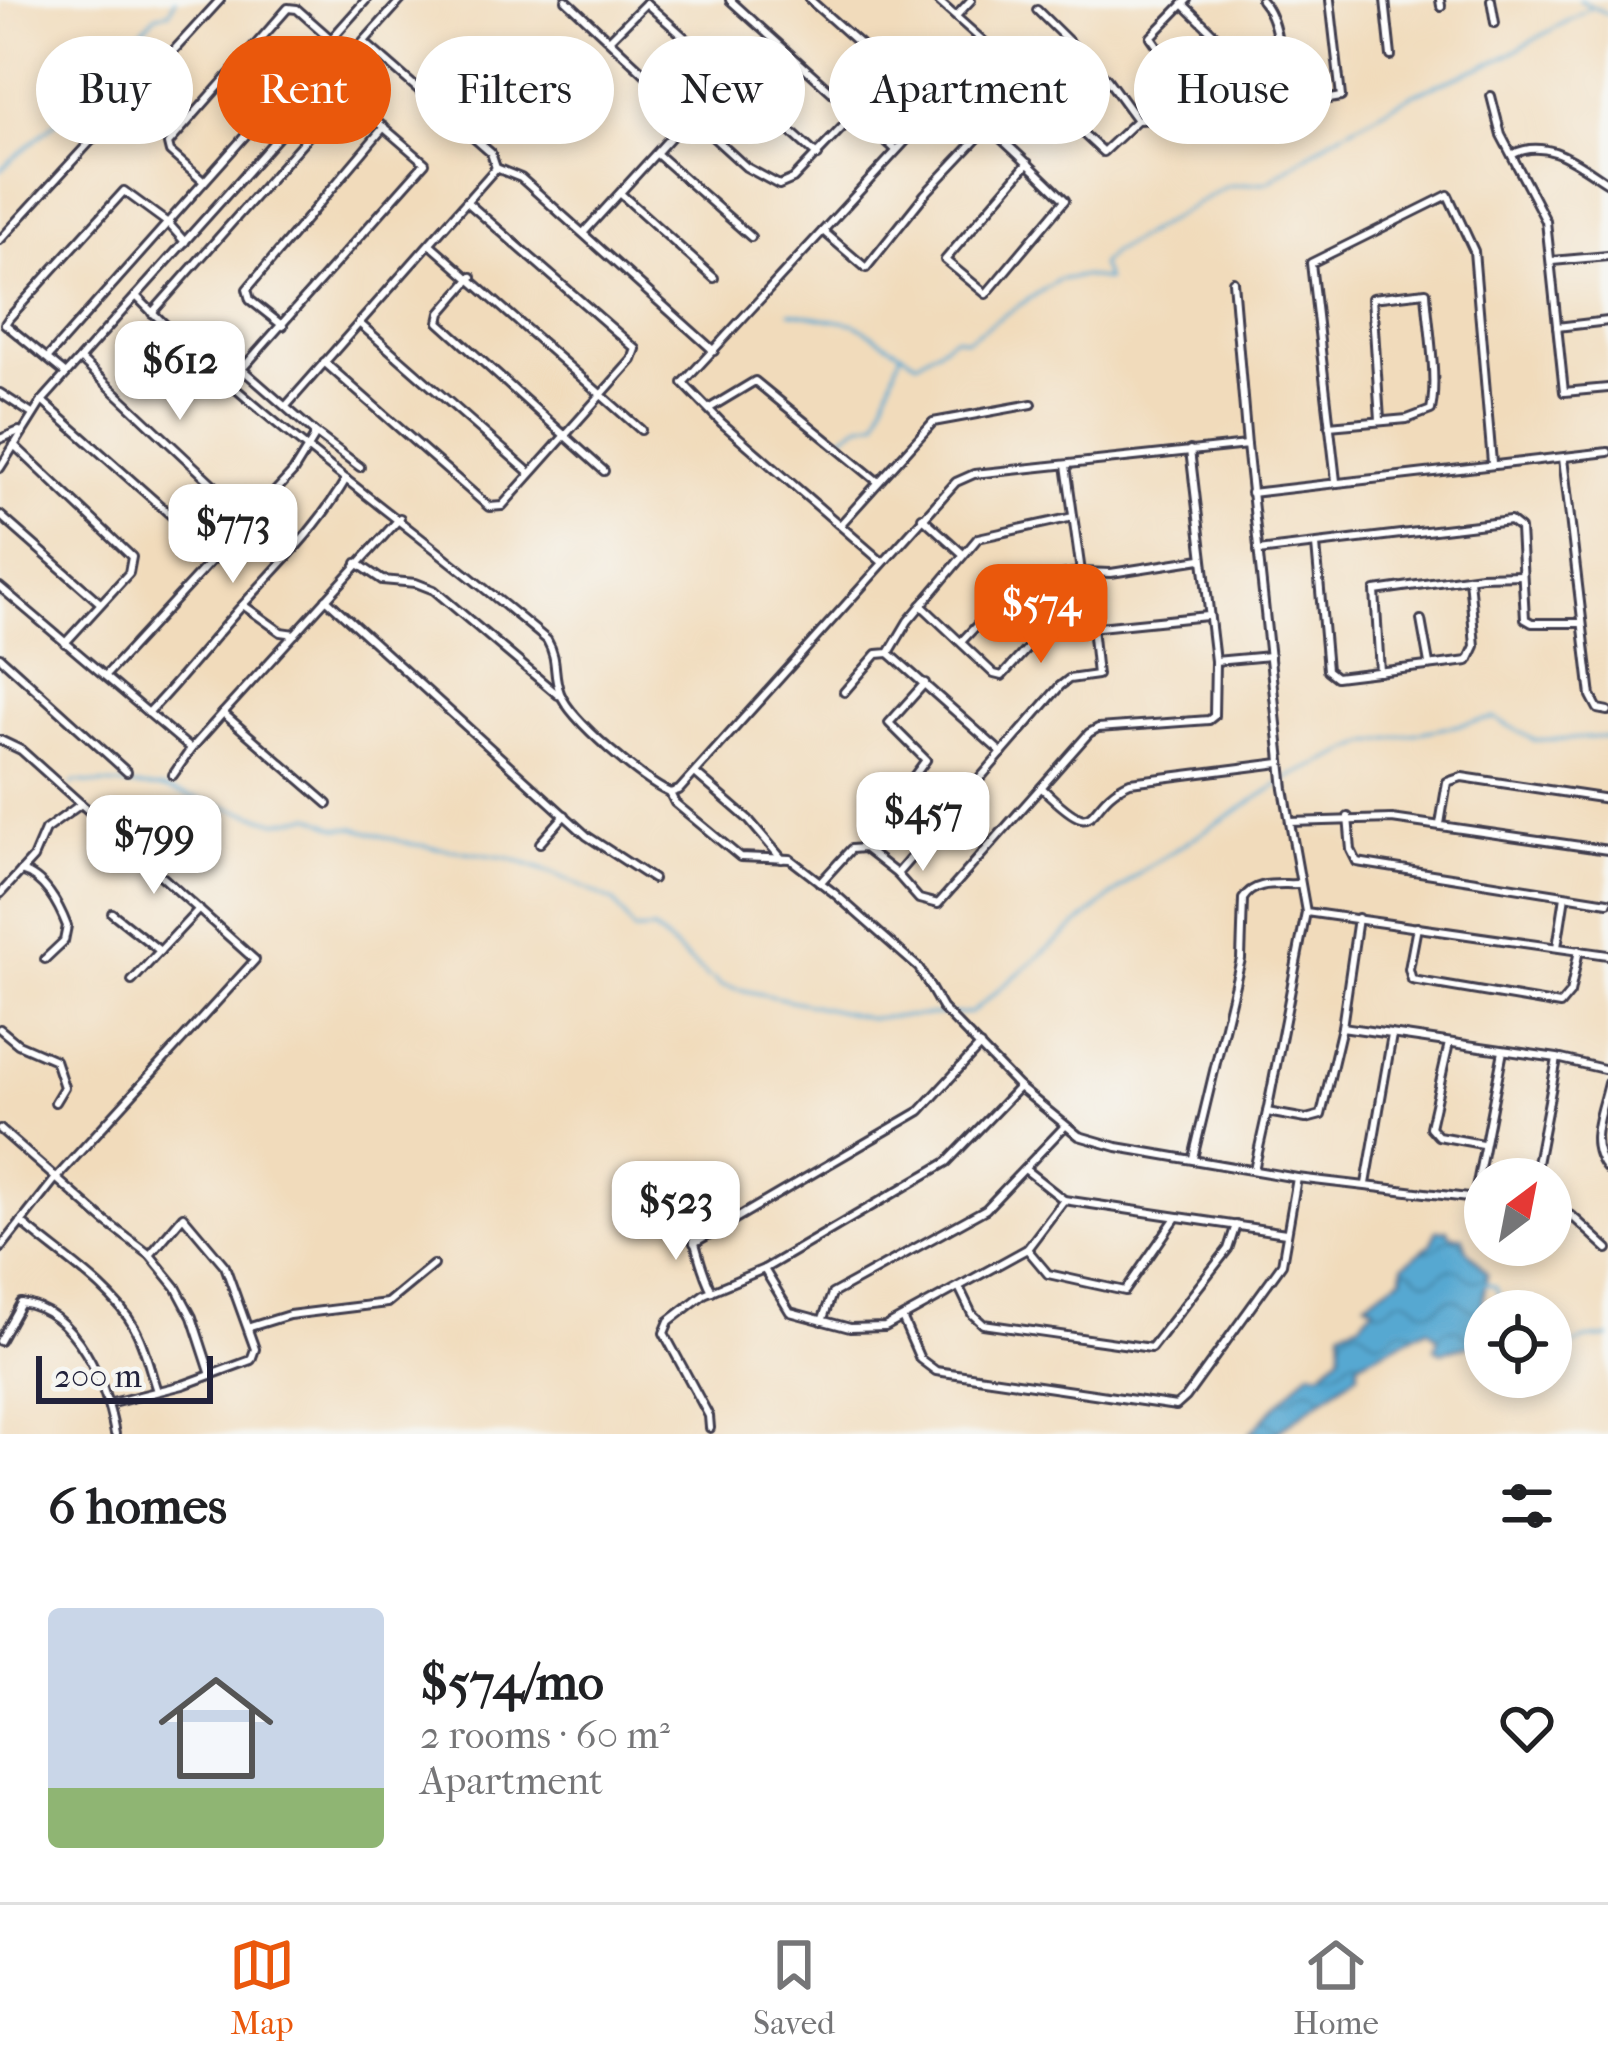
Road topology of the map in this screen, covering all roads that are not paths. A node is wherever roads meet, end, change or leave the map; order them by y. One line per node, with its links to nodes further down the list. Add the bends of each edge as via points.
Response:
1 (220, 0): 66 (street)
2 (366, 0): 20 (street)
3 (401, 0): 21 (street)
4 (566, 0): 22 (street)
5 (730, 0): 34 (street)
6 (810, 0): 24 (street)
7 (937, 0): 16 (street)
8 (971, 0): 16 (street)
9 (1261, 0): 28 (street)
10 (1330, 0): 36 (street, via 1341,98)
11 (1384, 0): 30 (street)
12 (1491, 0): 17 (street)
13 (647, 2): 23 (street); 55 (street)
14 (1185, 2): 26 (street); 27 (street)
15 (1037, 10): 37 (street)
16 (956, 16): 25 (street)
17 (1495, 23)
18 (263, 36): 19 (street, via 288,8)
19 (328, 36)
20 (335, 36)
21 (369, 36)
22 (607, 36)
23 (613, 36)
24 (851, 36)
25 (978, 36)
26 (1152, 36)
27 (1216, 36)
28 (1275, 36)
29 (614, 43): 32 (street)
30 (1391, 56)
31 (391, 66): 57 (street, via 491,153)
32 (638, 66)
33 (217, 88): 58 (street, via 168,144)
34 (829, 92)
35 (1491, 96): 54 (street)
36 (1332, 100)
37 (1134, 116)
38 (1134, 123): 51 (street, via 1103,152)
39 (391, 134): 79 (street, via 425,164)
40 (829, 143): 55 (street)
41 (237, 144): 58 (street)
42 (272, 144): 67 (street)
43 (301, 144): 75 (street)
44 (370, 144): 79 (street, via 247,289)
45 (666, 144): 53 (street)
46 (721, 144): 55 (street, via 778,185)
47 (889, 144): 52 (street)
48 (901, 144): 52 (street)
49 (971, 144): 63 (street, via 866,268)
50 (1007, 144): 56 (street)
51 (1094, 144)
52 (896, 150): 63 (street)
53 (657, 154): 60 (street); 65 (street)
54 (1514, 154): 59 (street, via 1545,147); 70 (street, via 1543,211)
55 (818, 156)
56 (1028, 163): 56 (street, via 1065,200 986,294 945,260)
57 (496, 168): 61 (street); 64 (street, via 520,178)
58 (203, 181): 62 (street)
59 (1608, 183)
60 (621, 194): 64 (street); 72 (street)
61 (467, 202): 68 (street); 90 (street, via 635,346)
62 (169, 224): 67 (street); 78 (street, via 124,191); 82 (street)
63 (823, 231): 81 (street)
64 (584, 232): 81 (street)
65 (752, 237)
66 (0, 241)
67 (185, 242): 74 (street)
68 (430, 244): 71 (street); 77 (street)
69 (1608, 256): 70 (street)
70 (1552, 261): 80 (street)
71 (472, 278): 90 (street); 101 (street, via 439,322)
72 (714, 278)
73 (1233, 280): 104 (street)
74 (136, 296): 75 (street); 83 (street)
75 (152, 313): 86 (street)
76 (1608, 321): 80 (street)
77 (359, 323): 84 (street); 114 (street)
78 (2, 324): 82 (street)
79 (283, 326): 85 (street)
80 (1557, 327): 88 (street, via 1564,392)
81 (714, 351): 94 (street, via 683,383)
82 (49, 356): 87 (street)
83 (80, 358): 87 (street); 123 (street)
84 (324, 362): 93 (street); 114 (street, via 489,508 502,506)
85 (242, 369): 86 (street); 93 (street)
86 (214, 370): 106 (street)
87 (66, 374): 91 (street)
88 (1608, 388)
89 (0, 393): 95 (street)
90 (601, 393): 99 (street); 101 (street)
91 (42, 401): 95 (street); 128 (street)
92 (1032, 404): 116 (street, via 941,418)
93 (286, 406): 100 (street)
94 (710, 408): 116 (street, via 755,381); 124 (street)
95 (32, 414): 98 (street)
96 (1380, 420): 96 (street, via 1432,410 1426,292 1372,298); 97 (street)
97 (1329, 426): 109 (street, via 1311,263 1448,195 1474,250); 117 (street)
98 (22, 430): 102 (street); 103 (street)
99 (641, 430)
100 (314, 432): 106 (street); 111 (street)
101 (565, 435): 113 (street); 114 (street)
102 (0, 439)
103 (14, 445): 112 (street); 137 (street, via 132,557 129,573)
104 (1247, 445): 105 (street); 118 (street)
105 (1190, 450): 110 (street); 129 (street)
106 (306, 451): 115 (street); 123 (street)
107 (1608, 452): 108 (street)
108 (1563, 458): 109 (street); 142 (street)
109 (1492, 463): 117 (street)
110 (1066, 465): 120 (street, via 974,474); 121 (street)
111 (360, 467)
112 (0, 468)
113 (604, 471)
114 (530, 473)
115 (346, 479): 122 (street); 138 (street)
116 (877, 481): 124 (street)
117 (1336, 481): 118 (street)
118 (1251, 493): 126 (street)
119 (0, 515): 137 (street)
120 (922, 517): 127 (street); 130 (street)
121 (1073, 517): 127 (street, via 984,534); 132 (street)
122 (400, 518): 131 (street); 156 (street, via 547,640 558,659)
123 (250, 519): 128 (street)
124 (842, 524): 130 (street)
125 (1316, 544): 126 (street); 133 (street, via 1510,521 1520,529); 152 (street, via 1327,670 1336,677)
126 (1258, 551): 148 (street)
127 (964, 555): 139 (street)
128 (217, 556): 153 (street)
129 (1203, 559): 132 (street); 140 (street)
130 (881, 561): 166 (street)
131 (357, 563): 136 (street); 156 (street, via 382,580 434,590)
132 (1081, 572): 145 (street, via 1013,586)
133 (1522, 575): 134 (street); 142 (street, via 1528,622)
134 (1469, 578): 151 (street, via 1473,656); 152 (street, via 1375,591)
135 (2, 592): 146 (street)
136 (326, 599): 144 (street); 175 (street)
137 (100, 602): 146 (street)
138 (243, 605): 144 (street); 159 (street)
139 (921, 605): 145 (street); 147 (street)
140 (1208, 616): 143 (street); 150 (street)
141 (1421, 620): 151 (street)
142 (1581, 623): 157 (street, via 1593,704)
143 (1092, 627): 145 (street, via 1040,637 1002,676); 163 (street, via 1097,675 1064,682)
144 (295, 634): 158 (street)
145 (961, 642)
146 (65, 643): 153 (street)
147 (889, 652): 154 (street); 155 (street)
148 (1270, 656): 150 (street); 165 (street)
149 (0, 657): 167 (street)
150 (1214, 661): 169 (street, via 1209,720 1098,728)
151 (1429, 665): 152 (street)
152 (1380, 672)
153 (106, 675): 159 (street)
154 (925, 683): 163 (street); 170 (street, via 889,723 926,760)
155 (844, 692)
156 (561, 697): 171 (street, via 624,763)
157 (1608, 711)
158 (223, 712): 162 (street); 174 (street)
159 (148, 713): 162 (street)
160 (0, 740): 161 (street)
161 (8, 746): 164 (street); 173 (street)
162 (191, 749): 168 (street)
163 (1002, 753): 183 (street)
164 (0, 756)
165 (1282, 763): 169 (street, via 1130,782 1083,819); 177 (street)
166 (694, 771): 171 (street); 181 (street)
167 (128, 772)
168 (173, 775)
169 (1042, 788): 183 (street, via 938,904 919,899)
170 (902, 792)
171 (670, 793): 181 (street, via 740,857)
172 (1608, 799): 178 (street, via 1454,778)
173 (82, 804): 182 (street, via 45,830); 190 (street)
174 (328, 804)
175 (565, 815): 179 (street); 184 (street)
176 (1348, 817): 177 (street); 178 (street); 188 (street, via 1357,862)
177 (1290, 822): 186 (street)
178 (1440, 824): 180 (street)
179 (540, 843)
180 (1608, 850)
181 (782, 859): 185 (street)
182 (21, 871): 187 (street); 199 (street, via 50,894 67,926)
183 (897, 874): 185 (street, via 857,847)
184 (653, 879)
185 (820, 883): 205 (street, via 919,968 942,1008)
186 (1298, 884): 191 (street); 218 (street, via 1261,885 1243,898 1241,958)
187 (0, 894)
188 (1565, 896): 189 (street); 195 (street)
189 (1608, 902)
190 (199, 909): 197 (street); 222 (street, via 255,960)
191 (1306, 912): 193 (street); 212 (street)
192 (112, 913): 197 (street)
193 (1358, 918): 194 (street); 201 (street)
194 (1418, 927): 195 (street); 196 (street, via 1412,980 1560,1005)
195 (1557, 947): 196 (street)
196 (1579, 950): 198 (street)
197 (160, 951): 200 (street)
198 (1608, 956)
199 (45, 959)
200 (132, 981)
201 (1342, 1027): 203 (street); 212 (street, via 1321,1114)
202 (0, 1029): 211 (street, via 56,1060 64,1088)
203 (1392, 1035): 204 (street); 224 (street)
204 (1449, 1043): 206 (street); 215 (street, via 1430,1127 1438,1136)
205 (980, 1045): 210 (street); 233 (street, via 920,1111)
206 (1503, 1051): 207 (street); 215 (street)
207 (1557, 1058): 208 (street); 217 (street)
208 (1608, 1070)
209 (1608, 1083): 220 (street, via 1594,1145)
210 (1019, 1088): 213 (street); 239 (street, via 947,1162)
211 (55, 1102)
212 (1267, 1112): 221 (street)
213 (1066, 1125): 218 (street, via 1117,1147); 219 (street)
214 (0, 1129): 222 (street)
215 (1482, 1144): 216 (street)
216 (1480, 1158)
217 (1538, 1158)
218 (1192, 1159): 221 (street)
219 (1025, 1169): 226 (street); 243 (street, via 986,1209 832,1294)
220 (1608, 1170)
221 (1254, 1171): 223 (street)
222 (56, 1178): 230 (street); 237 (street)
223 (1297, 1178): 224 (street); 232 (street)
224 (1366, 1184): 225 (street)
225 (1464, 1198)
226 (1064, 1200): 229 (street); 235 (street)
227 (679, 1209): 233 (street)
228 (1572, 1216): 236 (street)
229 (1174, 1219): 231 (street); 235 (street, via 1126,1291 1048,1274)
230 (21, 1222): 234 (street); 247 (street, via 108,1291 135,1328)
231 (1236, 1225): 232 (street); 240 (street, via 1231,1246 1151,1348 982,1324)
232 (1286, 1233): 242 (street, via 1278,1270 1174,1406 936,1371 920,1359)
233 (694, 1243): 241 (street)
234 (0, 1249)
235 (1027, 1250): 240 (street)
236 (1608, 1250)
237 (150, 1255): 244 (street, via 183,1216 225,1266); 246 (street, via 192,1316)
238 (433, 1265): 244 (street, via 387,1304 289,1315)
239 (764, 1269): 241 (street); 243 (street, via 784,1307)
240 (959, 1287): 242 (street)
241 (712, 1291): 249 (street, via 668,1321 664,1333)
242 (903, 1320): 243 (street, via 871,1330)
243 (822, 1321)
244 (250, 1328): 246 (street, via 251,1360)
245 (0, 1341): 248 (street, via 17,1306 35,1306 71,1332)
246 (211, 1375): 247 (street)
247 (158, 1393): 248 (street)
248 (108, 1404): 250 (street)
249 (710, 1428)
250 (115, 1434)

